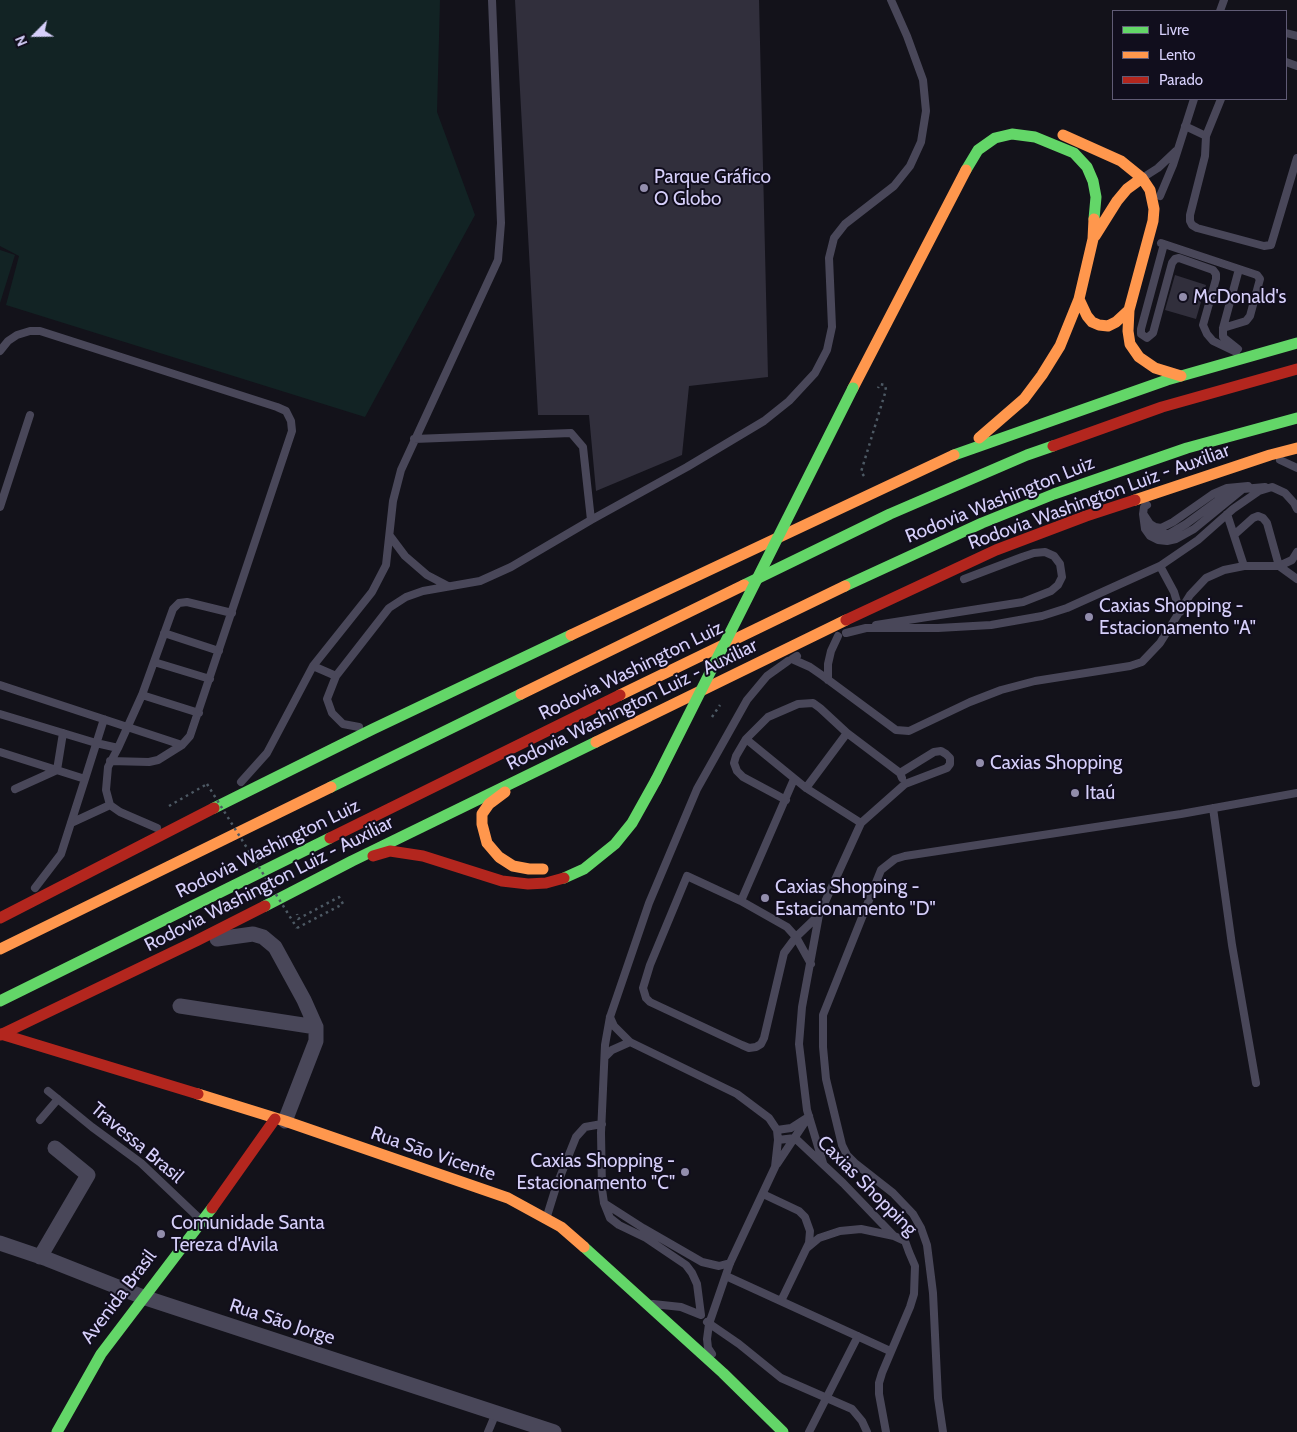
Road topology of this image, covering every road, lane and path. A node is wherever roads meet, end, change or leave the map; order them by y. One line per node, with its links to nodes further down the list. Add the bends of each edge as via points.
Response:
1 (492, 0): 28 (lane, via 501,223 498,260)
2 (891, 0): 42 (lane, via 923,80 926,111 921,142 910,166 894,186 845,224 834,238 829,258 832,327 827,350 815,373 789,401 764,421)
3 (1194, 100): 5 (lane)
4 (1221, 100): 7 (lane)
5 (1185, 126): 7 (lane); 8 (lane)
6 (1054, 131): 10 (main road, via 1111,156)
7 (1206, 136): 9 (lane, via 1205,156 1190,215 1192,225 1264,246 1274,241)
8 (1178, 150): 10 (lane); 11 (lane)
9 (1297, 158)
10 (1142, 178): 11 (main road, via 1150,190); 13 (main road, via 1117,201)
11 (1154, 209): 12 (main road)
12 (1149, 237): 14 (lane); 17 (main road)
13 (1093, 239): 16 (main road); 95 (main road, bridge, via 1095,189 1081,160 1065,149 1022,134 1003,135 986,143 970,162)
14 (1164, 244): 15 (lane); 21 (lane, via 1141,334 1147,338 1153,333 1172,263 1179,258 1216,274 1203,325 1213,341)
15 (1239, 269): 18 (lane); 18 (lane, via 1260,279 1250,316 1246,321)
16 (1079, 298): 17 (main road, via 1087,316 1099,325 1108,326); 30 (main road, via 1060,346 1024,399)
17 (1130, 310): 23 (main road, via 1128,331 1133,351 1148,365)
18 (1223, 328): 21 (lane, via 1223,337)
19 (1297, 343): 21 (main road)
20 (0, 351): 58 (lane, via 17,335 40,331 286,411 292,431)
21 (1247, 357): 23 (main road)
22 (1297, 369): 120 (main road, Rodovia Washington Luiz, via 1162,407 1045,448 890,514)
23 (1181, 376): 30 (main road)
24 (876, 392): 37 (path, via 880,384 884,385 886,390 862,472)
25 (30, 415): 38 (lane)
26 (1297, 418): 125 (main road, Rodovia Washington Luiz, via 1187,448 982,523 605,702)
27 (1297, 425): 31 (main road)
28 (414, 439): 42 (lane, via 571,433 583,447); 46 (lane, via 393,501)
29 (1297, 448): 32 (main road, Rodovia Washington Luiz - Auxiliar)
30 (964, 450): 37 (main road)
31 (1206, 454)
32 (1270, 455): 33 (lane); 34 (main road, Rodovia Washington Luiz - Auxiliar)
33 (1297, 468)
34 (1177, 486): 40 (lane, via 1157,496 1144,507); 47 (main road, Rodovia Washington Luiz - Auxiliar)
35 (1254, 487): 36 (lane); 40 (lane, via 1235,486 1218,492 1161,528 1150,524); 40 (lane, via 1243,489 1194,529 1176,539 1158,540 1150,536 1145,529)
36 (1272, 487): 39 (lane, via 1285,493); 41 (lane, via 1247,498)
37 (875, 492): 81 (main road)
38 (0, 507)
39 (1297, 509)
40 (1143, 514)
41 (1227, 514): 45 (lane); 49 (lane, via 1198,540)
42 (591, 520): 54 (lane, via 511,567 480,580)
43 (768, 530): 55 (main road)
44 (1018, 530): 47 (main road)
45 (1234, 535): 50 (lane); 51 (lane, via 1253,518 1263,518)
46 (390, 536): 54 (lane, via 405,556 427,575); 69 (lane, via 386,565 372,592)
47 (996, 550): 63 (main road, Rodovia Washington Luiz - Auxiliar)
48 (1297, 552): 51 (lane, via 1292,560)
49 (1160, 566): 57 (lane); 59 (lane, via 1042,616 958,628)
50 (1244, 566): 51 (lane); 57 (lane, via 1206,578)
51 (1279, 566): 52 (lane)
52 (1297, 579)
53 (958, 581): 59 (lane, via 1022,557 1045,552 1060,564 1062,577 1051,591 1023,602)
54 (448, 586): 70 (lane, via 423,591 389,608)
55 (732, 601)
56 (904, 602): 63 (lane)
57 (1180, 612): 72 (lane, via 1160,643 1142,662 1007,689 970,702 909,731 896,730)
58 (232, 613): 60 (lane, via 188,602 179,603 173,609); 65 (lane)
59 (884, 625): 61 (lane)
60 (164, 633): 65 (lane); 68 (lane)
61 (838, 636): 64 (lane); 72 (lane, via 829,658)
62 (715, 637): 95 (main road)
63 (813, 637): 92 (main road, Rodovia Washington Luiz - Auxiliar)
64 (830, 639)
65 (219, 651): 71 (lane)
66 (807, 651): 67 (lane)
67 (792, 659): 72 (lane); 127 (lane, via 767,676 754,690 697,789 648,903)
68 (154, 662): 71 (lane); 74 (lane)
69 (313, 666): 70 (lane); 104 (lane, via 267,753)
70 (336, 676): 81 (lane, via 327,699 332,713 343,724)
71 (210, 679): 76 (lane)
72 (828, 680)
73 (0, 685): 78 (lane)
74 (142, 696): 76 (lane); 80 (lane)
75 (724, 699): 79 (path)
76 (198, 713): 86 (lane, via 190,736)
77 (0, 714): 82 (lane)
78 (104, 719): 80 (lane); 85 (lane)
79 (711, 719)
80 (128, 728): 86 (lane); 87 (lane)
81 (373, 729): 104 (main road)
82 (63, 733): 85 (lane); 90 (lane)
83 (847, 733): 84 (lane, via 820,708 806,702 768,717); 91 (lane); 98 (lane)
84 (746, 739): 94 (lane); 101 (lane, via 734,763 737,771)
85 (96, 743): 87 (lane); 93 (lane)
86 (182, 745): 89 (lane, via 158,760)
87 (118, 748): 89 (lane)
88 (0, 752): 90 (lane)
89 (110, 761): 102 (lane, via 106,790)
90 (57, 770): 93 (lane); 99 (lane)
91 (900, 773): 97 (lane); 97 (lane, via 934,752 941,751 950,758 947,768)
92 (524, 778): 110 (main road, Rodovia Washington Luiz - Auxiliar); 111 (main road, via 489,804 482,814 488,843 499,857 513,866 529,869)
93 (85, 779): 105 (lane)
94 (794, 779): 98 (lane); 101 (lane)
95 (650, 780): 109 (main road, via 610,833); 110 (main road, via 632,823 615,844 584,869 565,878 528,884 502,881 423,856 390,852)
96 (207, 784): 117 (path, bridge, via 297,928 343,904 339,897 298,919 296,914)
97 (905, 784): 106 (lane)
98 (806, 788): 106 (lane)
99 (15, 789)
100 (1297, 793): 103 (lane)
101 (786, 800): 114 (lane)
102 (110, 805): 105 (lane); 107 (lane)
103 (1213, 808): 132 (lane, via 1232,946); 176 (lane, via 895,858 876,878 823,1015 826,1079 847,1155 914,1214 927,1245)
104 (212, 810): 107 (main road); 108 (main road)
105 (71, 823): 116 (lane, via 54,865)
106 (860, 823): 118 (lane)
107 (166, 832): 116 (main road)
108 (167, 846)
109 (586, 852)
110 (352, 861): 113 (main road, Rodovia Washington Luiz - Auxiliar)
111 (556, 866)
112 (130, 873): 120 (main road)
113 (326, 874): 115 (path, via 336,894); 122 (main road, Rodovia Washington Luiz - Auxiliar)
114 (741, 901): 121 (lane, via 780,922); 121 (lane, via 687,876 643,988 650,1002 749,1048 756,1047 764,1038 784,953)
115 (320, 902)
116 (16, 910): 119 (main road)
117 (304, 910)
118 (819, 915): 121 (lane); 124 (lane, Caxias Shopping)
119 (0, 918)
120 (40, 929): 123 (main road, Rodovia Washington Luiz)
121 (796, 937): 124 (lane)
122 (196, 941): 128 (street, via 254,934 263,937 275,947); 129 (main road, Rodovia Washington Luiz - Auxiliar)
123 (0, 949)
124 (811, 964): 135 (lane, Caxias Shopping, via 802,1007 799,1044)
125 (0, 1001)
126 (180, 1006): 128 (street)
127 (610, 1017): 130 (lane); 131 (lane)
128 (316, 1027): 137 (street, Avenida Brasil, via 316,1041)
129 (0, 1034): 137 (main road, Rua Sāo Vicente)
130 (630, 1042): 131 (lane); 139 (lane, via 737,1094 769,1118)
131 (606, 1056): 138 (lane)
132 (1256, 1083)
133 (48, 1091): 134 (lane, Travessa Brasil)
134 (58, 1099): 136 (lane); 150 (lane, Travessa Brasil, via 146,1167)
135 (809, 1116): 139 (lane, Caxias Shopping, via 791,1128); 140 (lane, Caxias Shopping); 143 (lane)
136 (40, 1120)
137 (280, 1120): 148 (main road, Rua Sāo Vicente, via 508,1198); 150 (main road, Avenida Brasil)
138 (602, 1124): 146 (lane); 148 (lane, via 585,1127 576,1137)
139 (777, 1130): 141 (lane, Caxias Shopping)
140 (795, 1138): 141 (lane, Caxias Shopping); 143 (lane, Caxias Shopping); 144 (lane, Caxias Shopping)
141 (778, 1140): 144 (lane, Caxias Shopping)
142 (55, 1148): 156 (street, via 88,1174)
143 (823, 1163): 151 (lane, Caxias Shopping)
144 (775, 1167): 145 (lane, Caxias Shopping)
145 (762, 1194): 154 (lane, via 805,1217 810,1236); 157 (lane, Caxias Shopping)
146 (604, 1203): 147 (lane); 149 (lane)
147 (615, 1209): 149 (lane); 153 (lane)
148 (547, 1218): 161 (main road, Rua Sāo Vicente)
149 (610, 1218): 155 (lane)
150 (202, 1222): 159 (main road, Avenida Brasil)
151 (894, 1236): 154 (lane, via 861,1229 840,1230 820,1238); 165 (lane, Caxias Shopping, via 904,1241 915,1266 915,1276 910,1307)
152 (0, 1243): 156 (street, Rua São Jorge)
153 (672, 1246): 155 (lane); 157 (lane, via 711,1265)
154 (805, 1250): 160 (lane)
155 (667, 1253): 162 (lane, via 692,1273 697,1284)
156 (40, 1257): 159 (street, Rua São Jorge)
157 (730, 1263): 158 (lane, Caxias Shopping)
158 (726, 1276): 160 (lane); 163 (lane, Caxias Shopping)
159 (143, 1297): 168 (street, Rua São Jorge); 169 (main road, Avenida Brasil, via 100,1354)
160 (781, 1301): 164 (lane)
161 (646, 1304): 162 (lane, via 681,1307); 166 (main road, Rua Sāo Vicente)
162 (701, 1315): 163 (lane)
163 (709, 1324): 166 (lane, Caxias Shopping, via 708,1348); 167 (lane, via 781,1378)
164 (858, 1336): 165 (lane); 167 (lane)
165 (890, 1351): 175 (lane, Caxias Shopping, via 879,1394)
166 (722, 1373): 172 (main road, Rua Sāo Vicente)
167 (827, 1399): 173 (lane); 174 (lane, via 852,1410)
168 (496, 1413): 170 (lane); 171 (street, Rua São Jorge)
169 (57, 1432)
170 (488, 1432)
171 (554, 1432)
172 (783, 1432)
173 (809, 1432)
174 (867, 1432)
175 (886, 1432)
176 (943, 1432)

